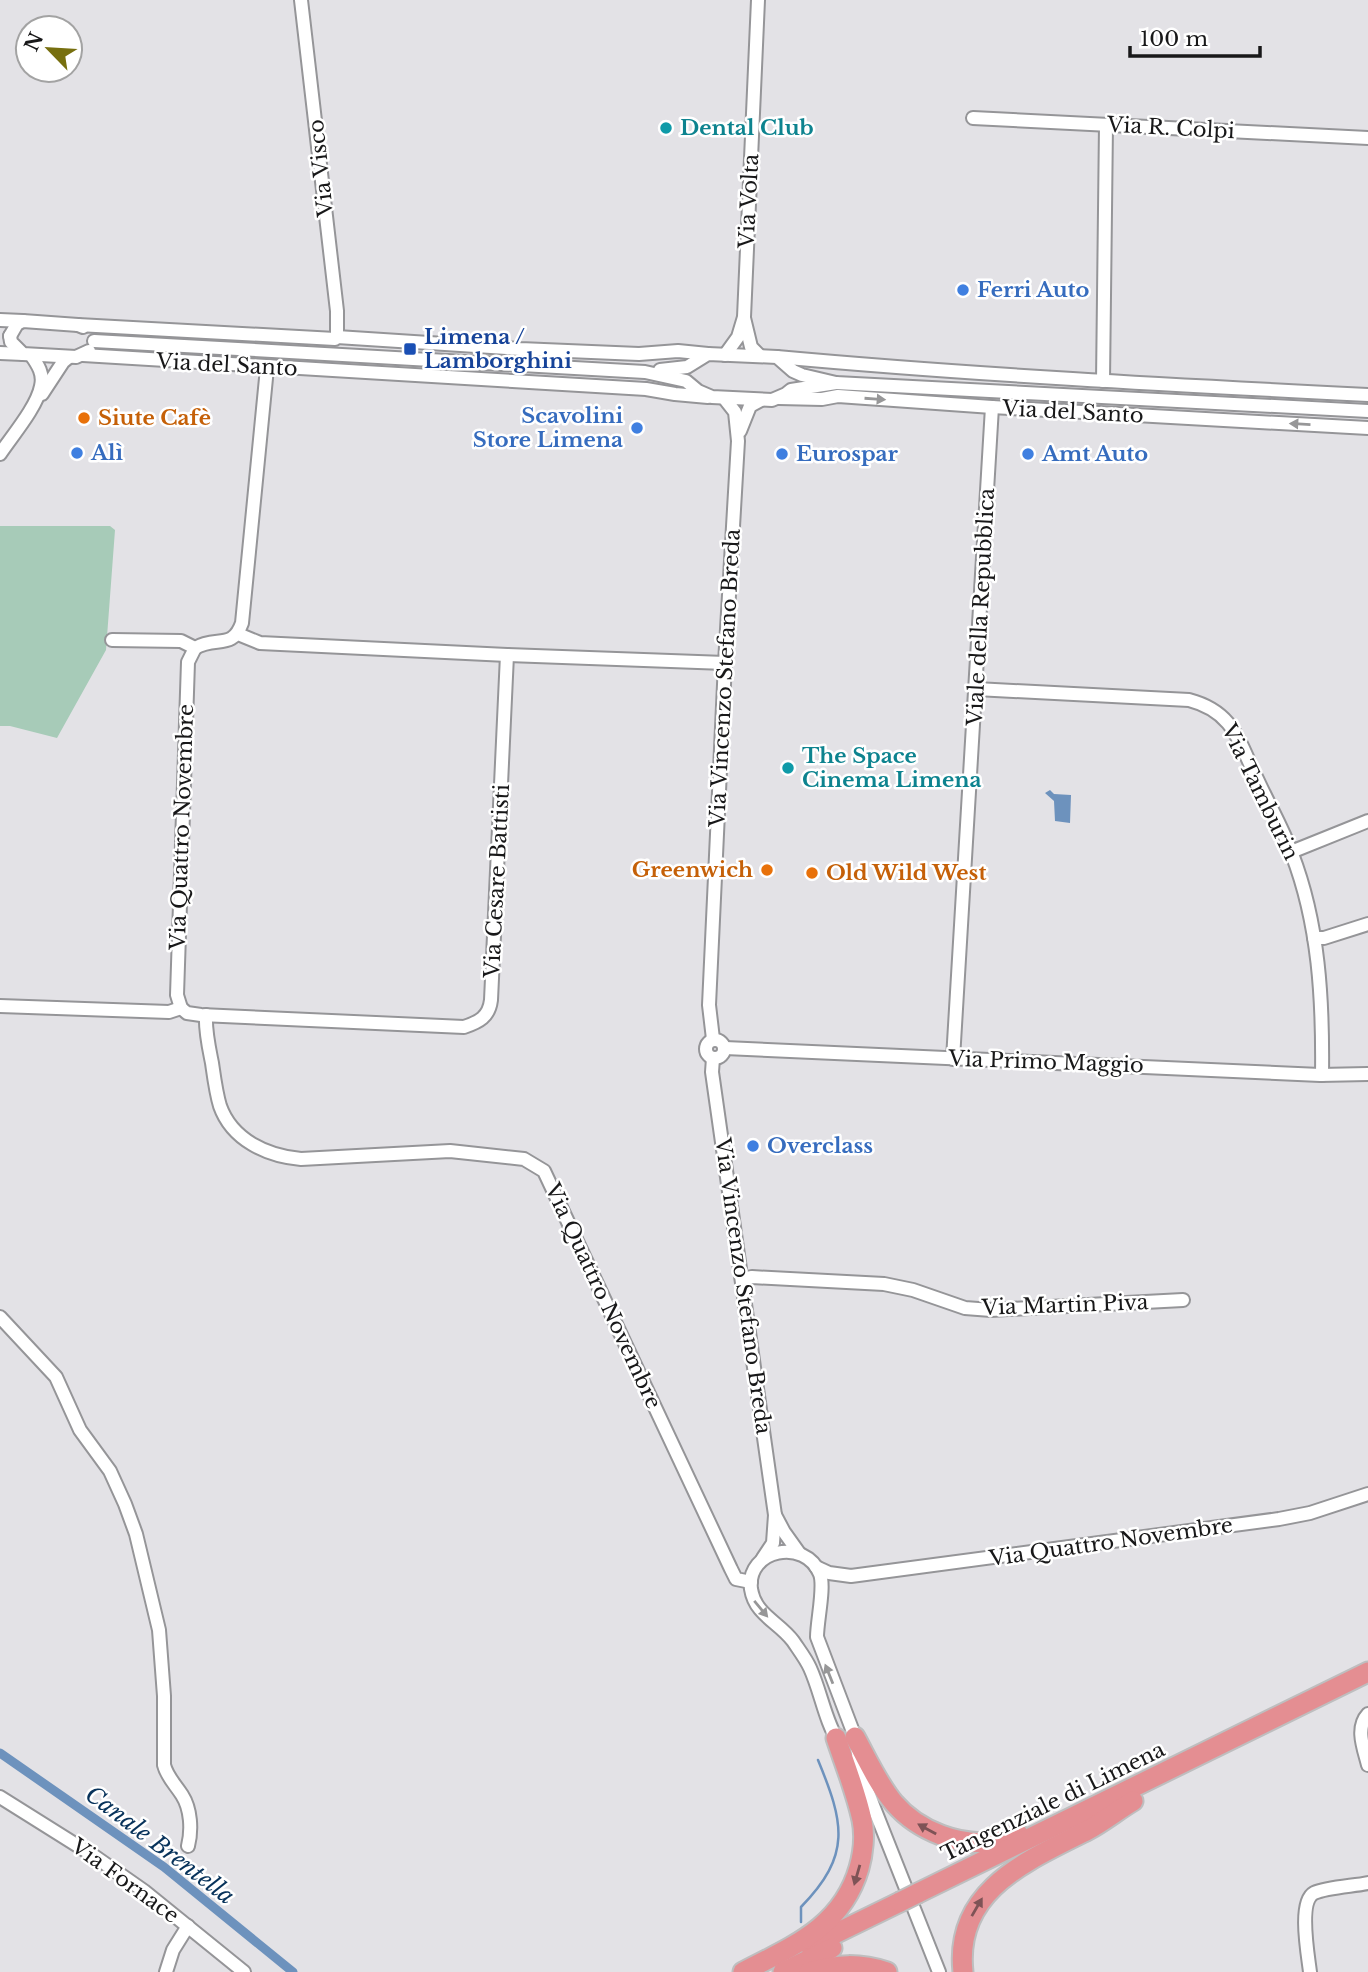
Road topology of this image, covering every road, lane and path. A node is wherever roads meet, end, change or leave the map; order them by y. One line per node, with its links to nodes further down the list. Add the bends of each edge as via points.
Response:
1 (301, 0): 11 (street, Via Visco)
2 (758, 0): 6 (street, Via Volta)
3 (973, 118): 4 (street, Via R. Colpi)
4 (1106, 125): 5 (street, Via R. Colpi); 30 (street)
5 (1368, 138)
6 (744, 317): 18 (street, via 738,337); 19 (street, via 751,347)
7 (0, 320): 8 (street, Via del Santo)
8 (23, 321): 9 (street, Via del Santo); 10 (street)
9 (78, 325): 11 (street, Via del Santo); 12 (street)
10 (5, 336): 15 (street)
11 (337, 337): 16 (street, Via del Santo, via 520,349)
12 (94, 341): 13 (street); 17 (street)
13 (158, 345): 22 (street); 23 (street)
14 (0, 353): 15 (street, Via del Santo)
15 (27, 354): 20 (street, Via del Santo); 39 (street, via 41,372)
16 (708, 354): 18 (street, Via del Santo); 24 (street)
17 (83, 355): 20 (street, Via del Santo); 23 (street, Via del Santo)
18 (725, 355): 19 (street, Via del Santo)
19 (760, 356): 21 (street, Via del Santo)
20 (69, 357): 39 (street)
21 (777, 357): 26 (street); 27 (street, Via del Santo)
22 (373, 358): 28 (street); 29 (street)
23 (157, 361): 25 (street, Via del Santo)
24 (695, 363): 28 (street); 32 (street)
25 (267, 368): 29 (street, Via del Santo); 47 (street)
26 (793, 371): 31 (street); 35 (street)
27 (964, 371): 30 (street, Via del Santo); 34 (street)
28 (645, 372): 32 (street, Via del Santo, via 676,377)
29 (372, 374): 37 (street, Via del Santo)
30 (1103, 381): 33 (street, Via del Santo)
31 (836, 383): 34 (street); 35 (street, Via del Santo)
32 (694, 386): 37 (street, Via del Santo)
33 (1251, 388): 36 (street, Via del Santo); 41 (street)
34 (964, 389): 41 (street)
35 (791, 390): 38 (street, Via del Santo)
36 (1368, 395)
37 (718, 397): 40 (street, Via del Santo); 45 (street, Via Vincenzo Stefano Breda, via 735,412)
38 (779, 398): 40 (street, Via del Santo); 42 (street, Via del Santo, one-way to 42, via 838,396)
39 (37, 399): 46 (street)
40 (761, 400): 45 (street, Via Vincenzo Stefano Breda, via 746,413)
41 (1250, 405): 43 (street)
42 (992, 407): 44 (street, Via del Santo, one-way to 42); 52 (street, Viale della Repubblica)
43 (1368, 411)
44 (1368, 428)
45 (738, 441): 51 (street, Via Vincenzo Stefano Breda)
46 (0, 454)
47 (238, 634): 49 (street); 50 (street, via 260,643)
48 (112, 639): 49 (street, via 181,641)
49 (195, 648): 58 (street, Via Quattro Novembre, via 187,669 177,995)
50 (507, 655): 51 (street); 59 (street, Via Cesare Battisti, via 491,1000 485,1016 464,1027)
51 (724, 663): 60 (street, Via Vincenzo Stefano Breda, via 709,1014)
52 (976, 689): 54 (street, Via Tamburin, via 1189,700 1210,708 1230,724); 63 (street, Viale della Repubblica)
53 (1368, 821): 54 (street)
54 (1292, 852): 56 (street, Via Tamburin)
55 (1368, 924): 56 (street)
56 (1314, 938): 65 (street, Via Tamburin)
57 (0, 1006): 58 (street, Via Cesare Battisti, via 169,1012)
58 (181, 1008): 59 (street, Via Cesare Battisti)
59 (206, 1015): 75 (street, Via Quattro Novembre, via 219,1105 227,1123 269,1153 301,1159 450,1151 524,1159 544,1171 736,1579)
60 (713, 1040): 61 (street, via 721,1041); 62 (street, Via Vincenzo Stefano Breda, via 706,1050)
61 (725, 1048): 62 (street, via 721,1056); 63 (street, Via Primo Maggio)
62 (713, 1058): 66 (street, Via Vincenzo Stefano Breda)
63 (953, 1059): 65 (street, Via Primo Maggio)
64 (1368, 1074): 65 (street, Via Primo Maggio)
65 (1322, 1075)
66 (742, 1279): 67 (street, Via Martin Piva, via 884,1284 965,1308 991,1310); 70 (street, Via Vincenzo Stefano Breda)
67 (1183, 1300)
68 (0, 1317): 86 (street, via 61,1385 80,1430 110,1471 136,1534 162,1654 163,1765 184,1798 190,1821)
69 (1368, 1494): 74 (street, Via Quattro Novembre, via 1279,1519)
70 (775, 1515): 71 (street, Via Vincenzo Stefano Breda); 72 (street, Via Vincenzo Stefano Breda, via 773,1543)
71 (799, 1554): 72 (street, via 788,1550); 73 (street, Via Vincenzo Stefano Breda)
72 (762, 1560): 75 (street, Via Vincenzo Stefano Breda)
73 (816, 1567): 74 (street, Via Quattro Novembre); 76 (street, via 821,1575)
74 (851, 1576): 76 (street, Via Quattro Novembre, via 838,1580)
75 (751, 1582): 80 (street, one-way to 80, via 762,1614 787,1633)
76 (821, 1596): 80 (street, one-way to 76, via 817,1637)
77 (1368, 1671): 84 (highway, Tangenziale di Limena)
78 (1368, 1684): 85 (highway, Tangenziale di Limena)
79 (1368, 1714): 81 (street, via 1361,1735)
80 (846, 1738): 82 (street); 82 (street); 84 (highway, one-way to 80, via 998,1842 967,1842 938,1835 908,1818); 92 (highway, one-way to 92, via 863,1824 862,1857 854,1887 844,1904 817,1930)
81 (1368, 1765)
82 (863, 1780): 97 (street)
83 (0, 1797): 89 (street, Via Fornace, via 94,1856)
84 (1108, 1801): 88 (highway, Tangenziale di Limena)
85 (1133, 1801): 88 (highway, Tangenziale di Limena); 98 (highway, one-way to 85, via 961,1956 969,1921 985,1895 1011,1871)
86 (188, 1846)
87 (1368, 1883): 99 (street, via 1322,1891 1309,1899 1305,1919)
88 (911, 1903): 93 (highway, Tangenziale di Limena); 94 (highway, Tangenziale di Limena)
89 (188, 1926): 90 (street, via 179,1936); 91 (street, Via Fornace)
90 (166, 1972)
91 (244, 1972)
92 (743, 1972)
93 (757, 1972)
94 (783, 1972)
95 (809, 1972): 96 (highway, via 834,1965)
96 (887, 1972)
97 (939, 1972)
98 (963, 1972)
99 (1310, 1972)

